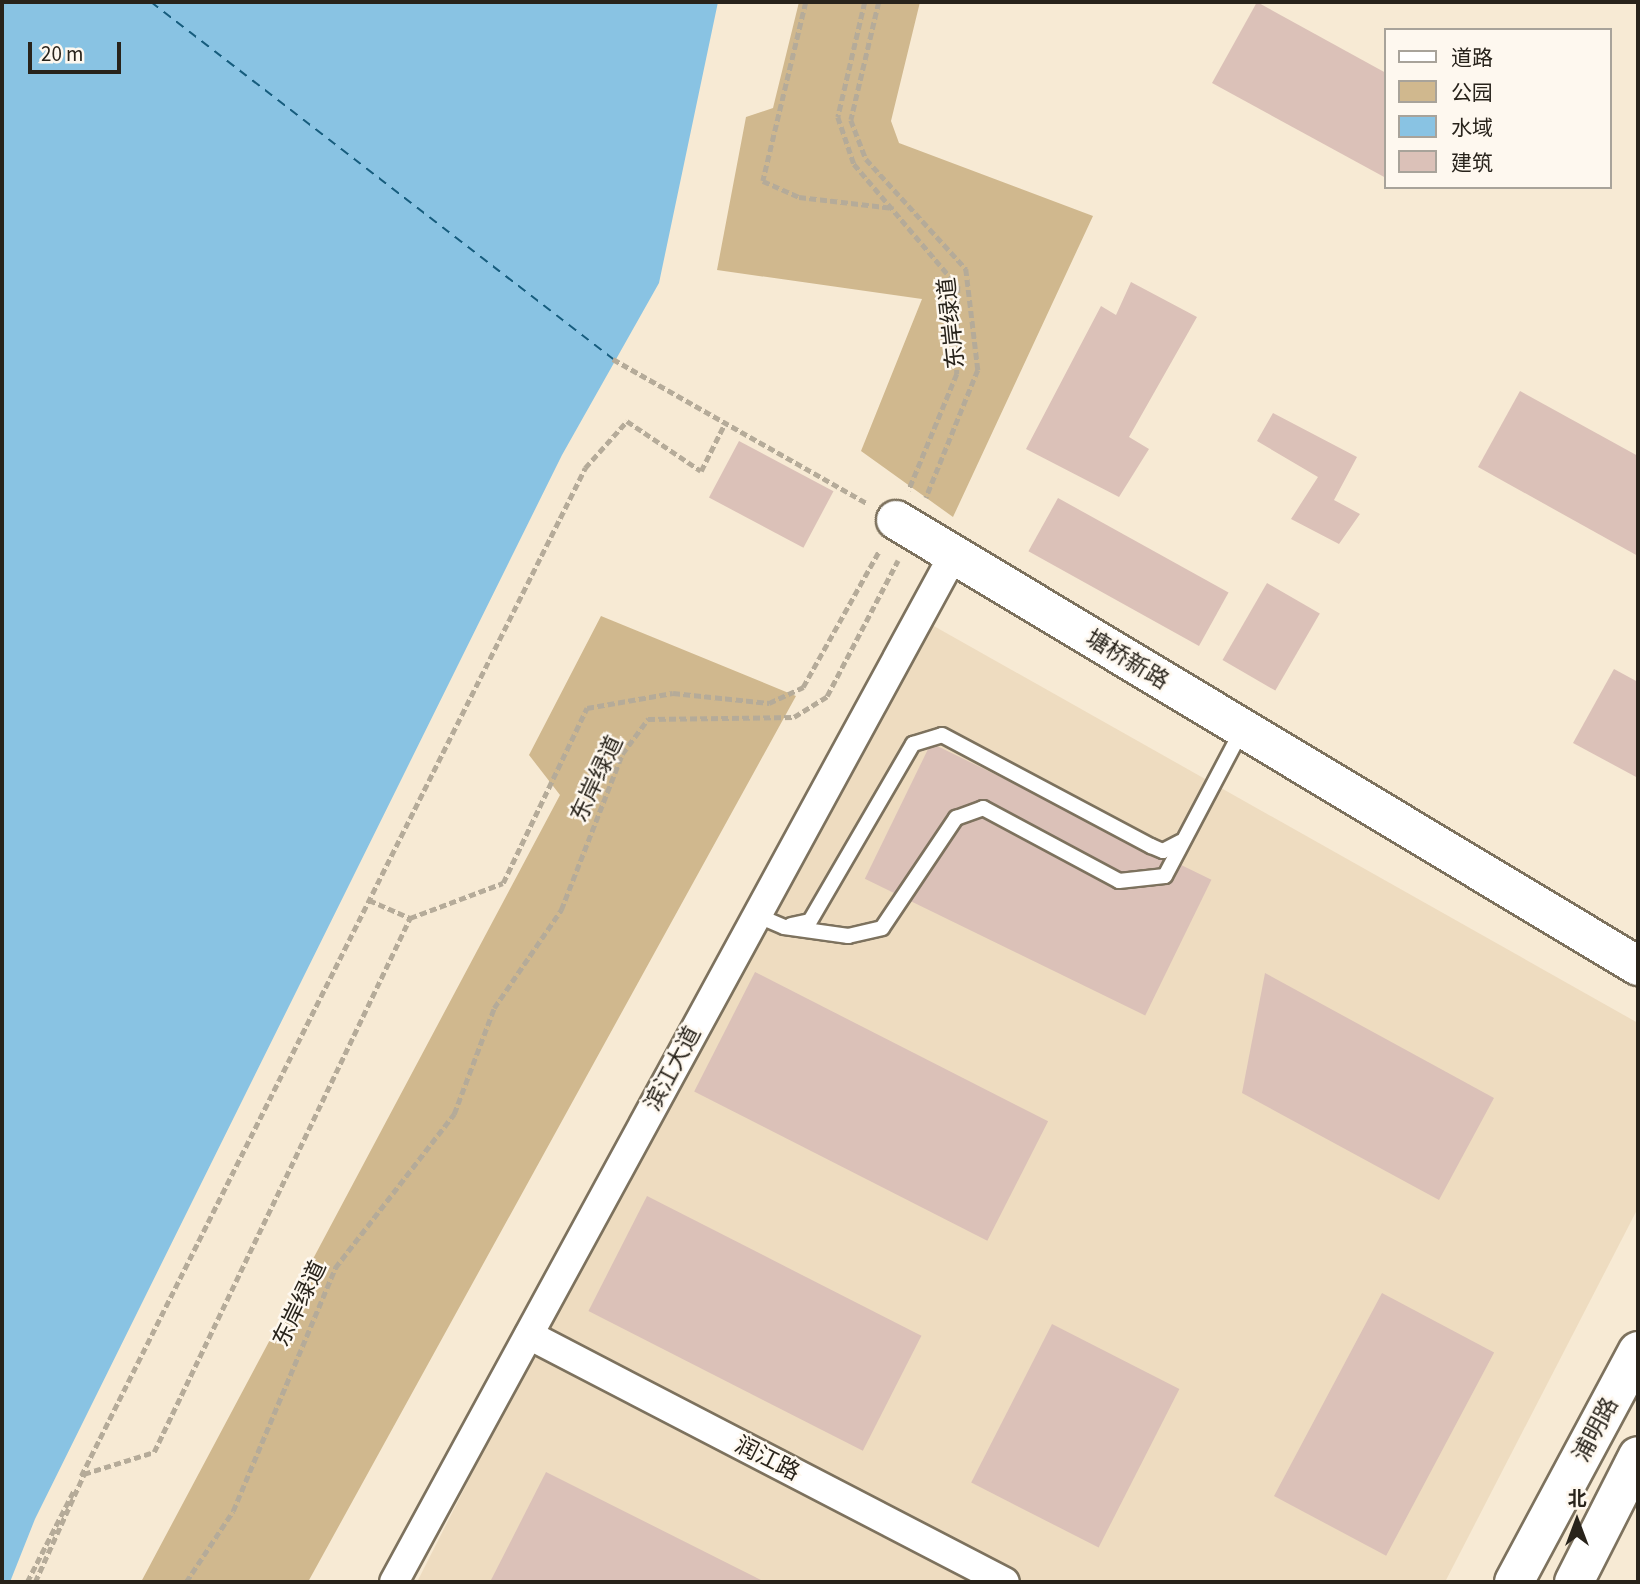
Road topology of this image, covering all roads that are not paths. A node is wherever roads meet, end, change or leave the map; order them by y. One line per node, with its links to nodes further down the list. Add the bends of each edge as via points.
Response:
1 (905, 526): 2 (street, 塘桥新路)
2 (953, 556): 3 (street, 塘桥新路); 5 (street, 滨江大道)
3 (1242, 729): 4 (lane); 7 (street, 塘桥新路)
4 (1180, 842): 6 (lane, via 1165,876 1119,880 983,808 956,818 882,928 848,936); 6 (lane, via 1163,850 1151,846 942,734 913,744 810,921)
5 (755, 915): 6 (lane); 8 (street, 滨江大道)
6 (784, 927)
7 (1638, 966)
8 (529, 1335): 11 (street, 滨江大道); 12 (street, 润江路)
9 (1638, 1351): 13 (street, 浦明路)
10 (1638, 1456): 14 (street)
11 (394, 1582)
12 (1005, 1582)
13 (1514, 1582)
14 (1574, 1582)

